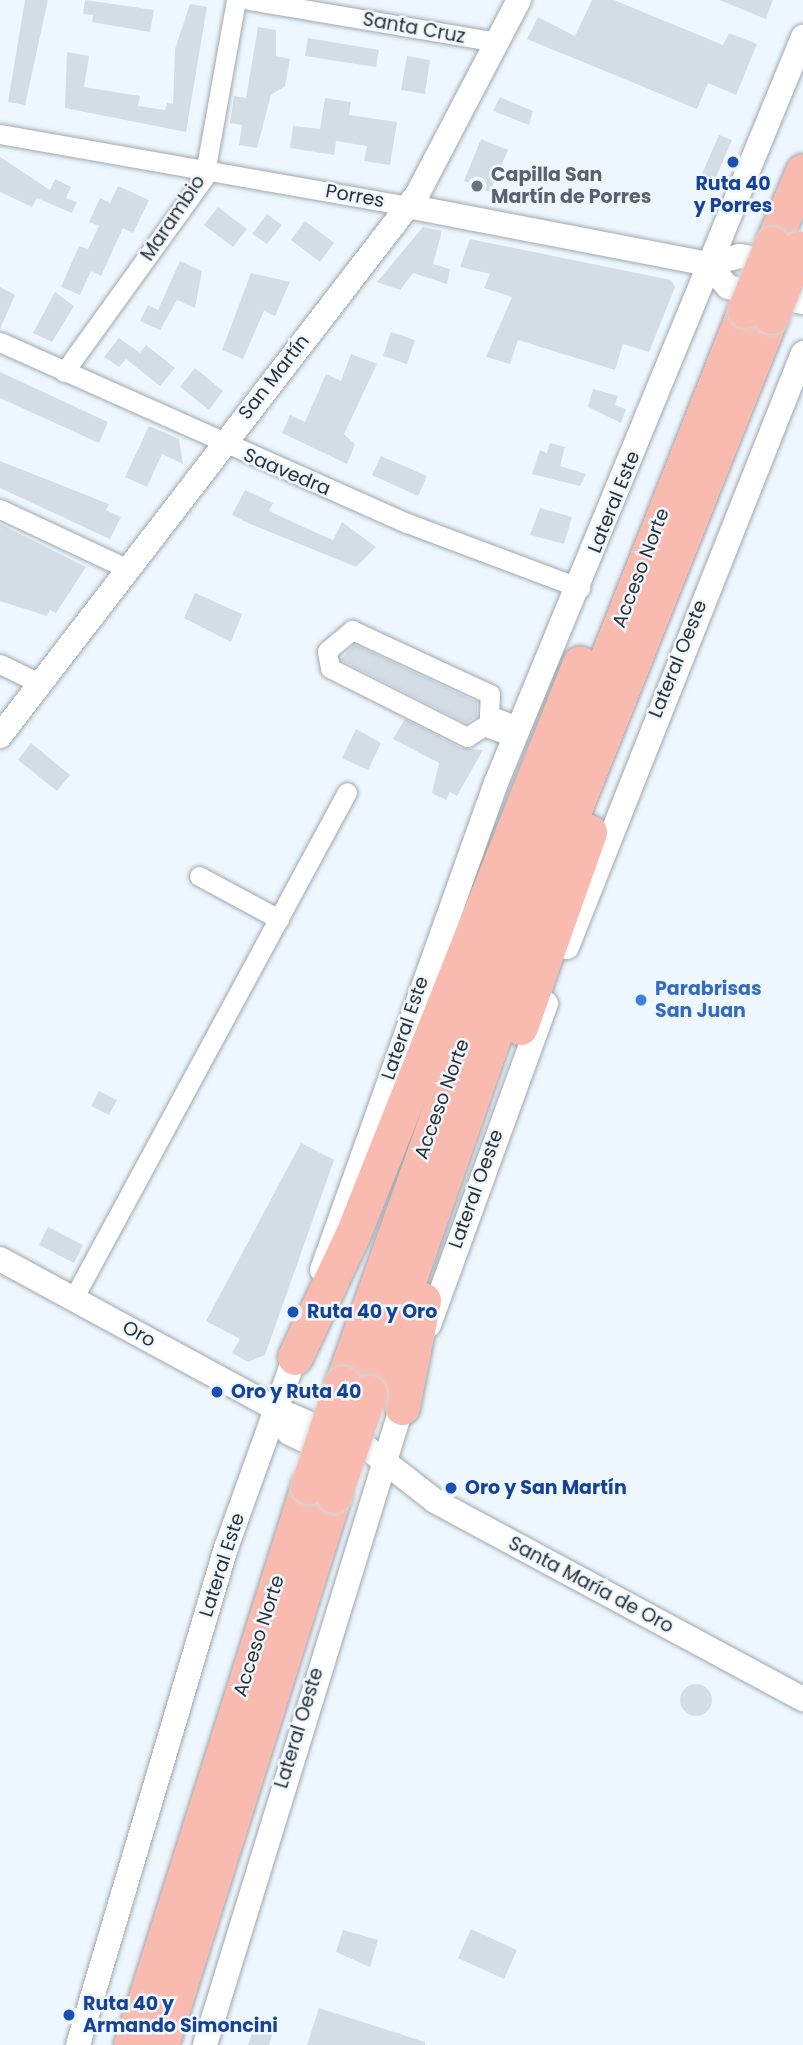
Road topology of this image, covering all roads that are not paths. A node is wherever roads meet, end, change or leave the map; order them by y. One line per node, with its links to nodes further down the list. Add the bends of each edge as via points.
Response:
1 (236, 0): 7 (street, Marambio)
2 (249, 0): 5 (street, Santa Cruz)
3 (519, 0): 5 (street, San Martín)
4 (803, 37): 11 (street, Lateral Este)
5 (497, 42): 9 (street, San Martín)
6 (0, 134): 7 (street, Porres)
7 (205, 170): 9 (street, Porres); 16 (street, Marambio)
8 (803, 171): 10 (highway, Acceso Norte)
9 (407, 206): 11 (street, Porres); 18 (street, San Martín)
10 (794, 250): 11 (street, Porres); 13 (highway, Acceso Norte, bridge)
11 (708, 264): 12 (street, via 728,287); 22 (street, Lateral Este)
12 (803, 302)
13 (758, 313): 17 (highway, Acceso Norte); 20 (highway, Acceso Norte)
14 (0, 342): 16 (street, Saavedra)
15 (803, 352): 34 (street, Lateral Oeste, via 591,880 458,1236)
16 (64, 372): 18 (street, Saavedra)
17 (694, 434): 32 (highway, via 545,738 353,1234); 33 (highway, Acceso Norte, via 542,823)
18 (222, 444): 21 (street, San Martín); 22 (street, Saavedra)
19 (0, 509): 21 (street)
20 (686, 528): 33 (highway, Acceso Norte, via 564,835); 34 (highway, via 564,912 417,1316)
21 (128, 569): 24 (street, San Martín)
22 (580, 588): 25 (street, Lateral Este)
23 (0, 664): 24 (street)
24 (41, 684): 26 (street, San Martín)
25 (517, 733): 25 (street, via 489,715 490,694 352,630 327,651 330,668 467,737 484,726); 32 (street, Lateral Este, via 430,956)
26 (0, 736)
27 (347, 792): 29 (street)
28 (199, 876): 29 (street)
29 (279, 919): 31 (street)
30 (0, 1259): 31 (street, Oro)
31 (73, 1299): 35 (street, Oro)
32 (295, 1357): 35 (street, Lateral Este)
33 (356, 1388): 37 (highway, Acceso Norte, bridge)
34 (402, 1407): 36 (street, Lateral Oeste)
35 (278, 1410): 36 (street, Oro, via 367,1448); 39 (street, Lateral Este, via 226,1548)
36 (382, 1466): 38 (street, Santa María de Oro); 42 (street, Lateral Oeste)
37 (321, 1490): 40 (highway, Acceso Norte); 41 (highway, Acceso Norte)
38 (803, 1699)
39 (78, 2045)
40 (130, 2045)
41 (161, 2045)
42 (205, 2045)

